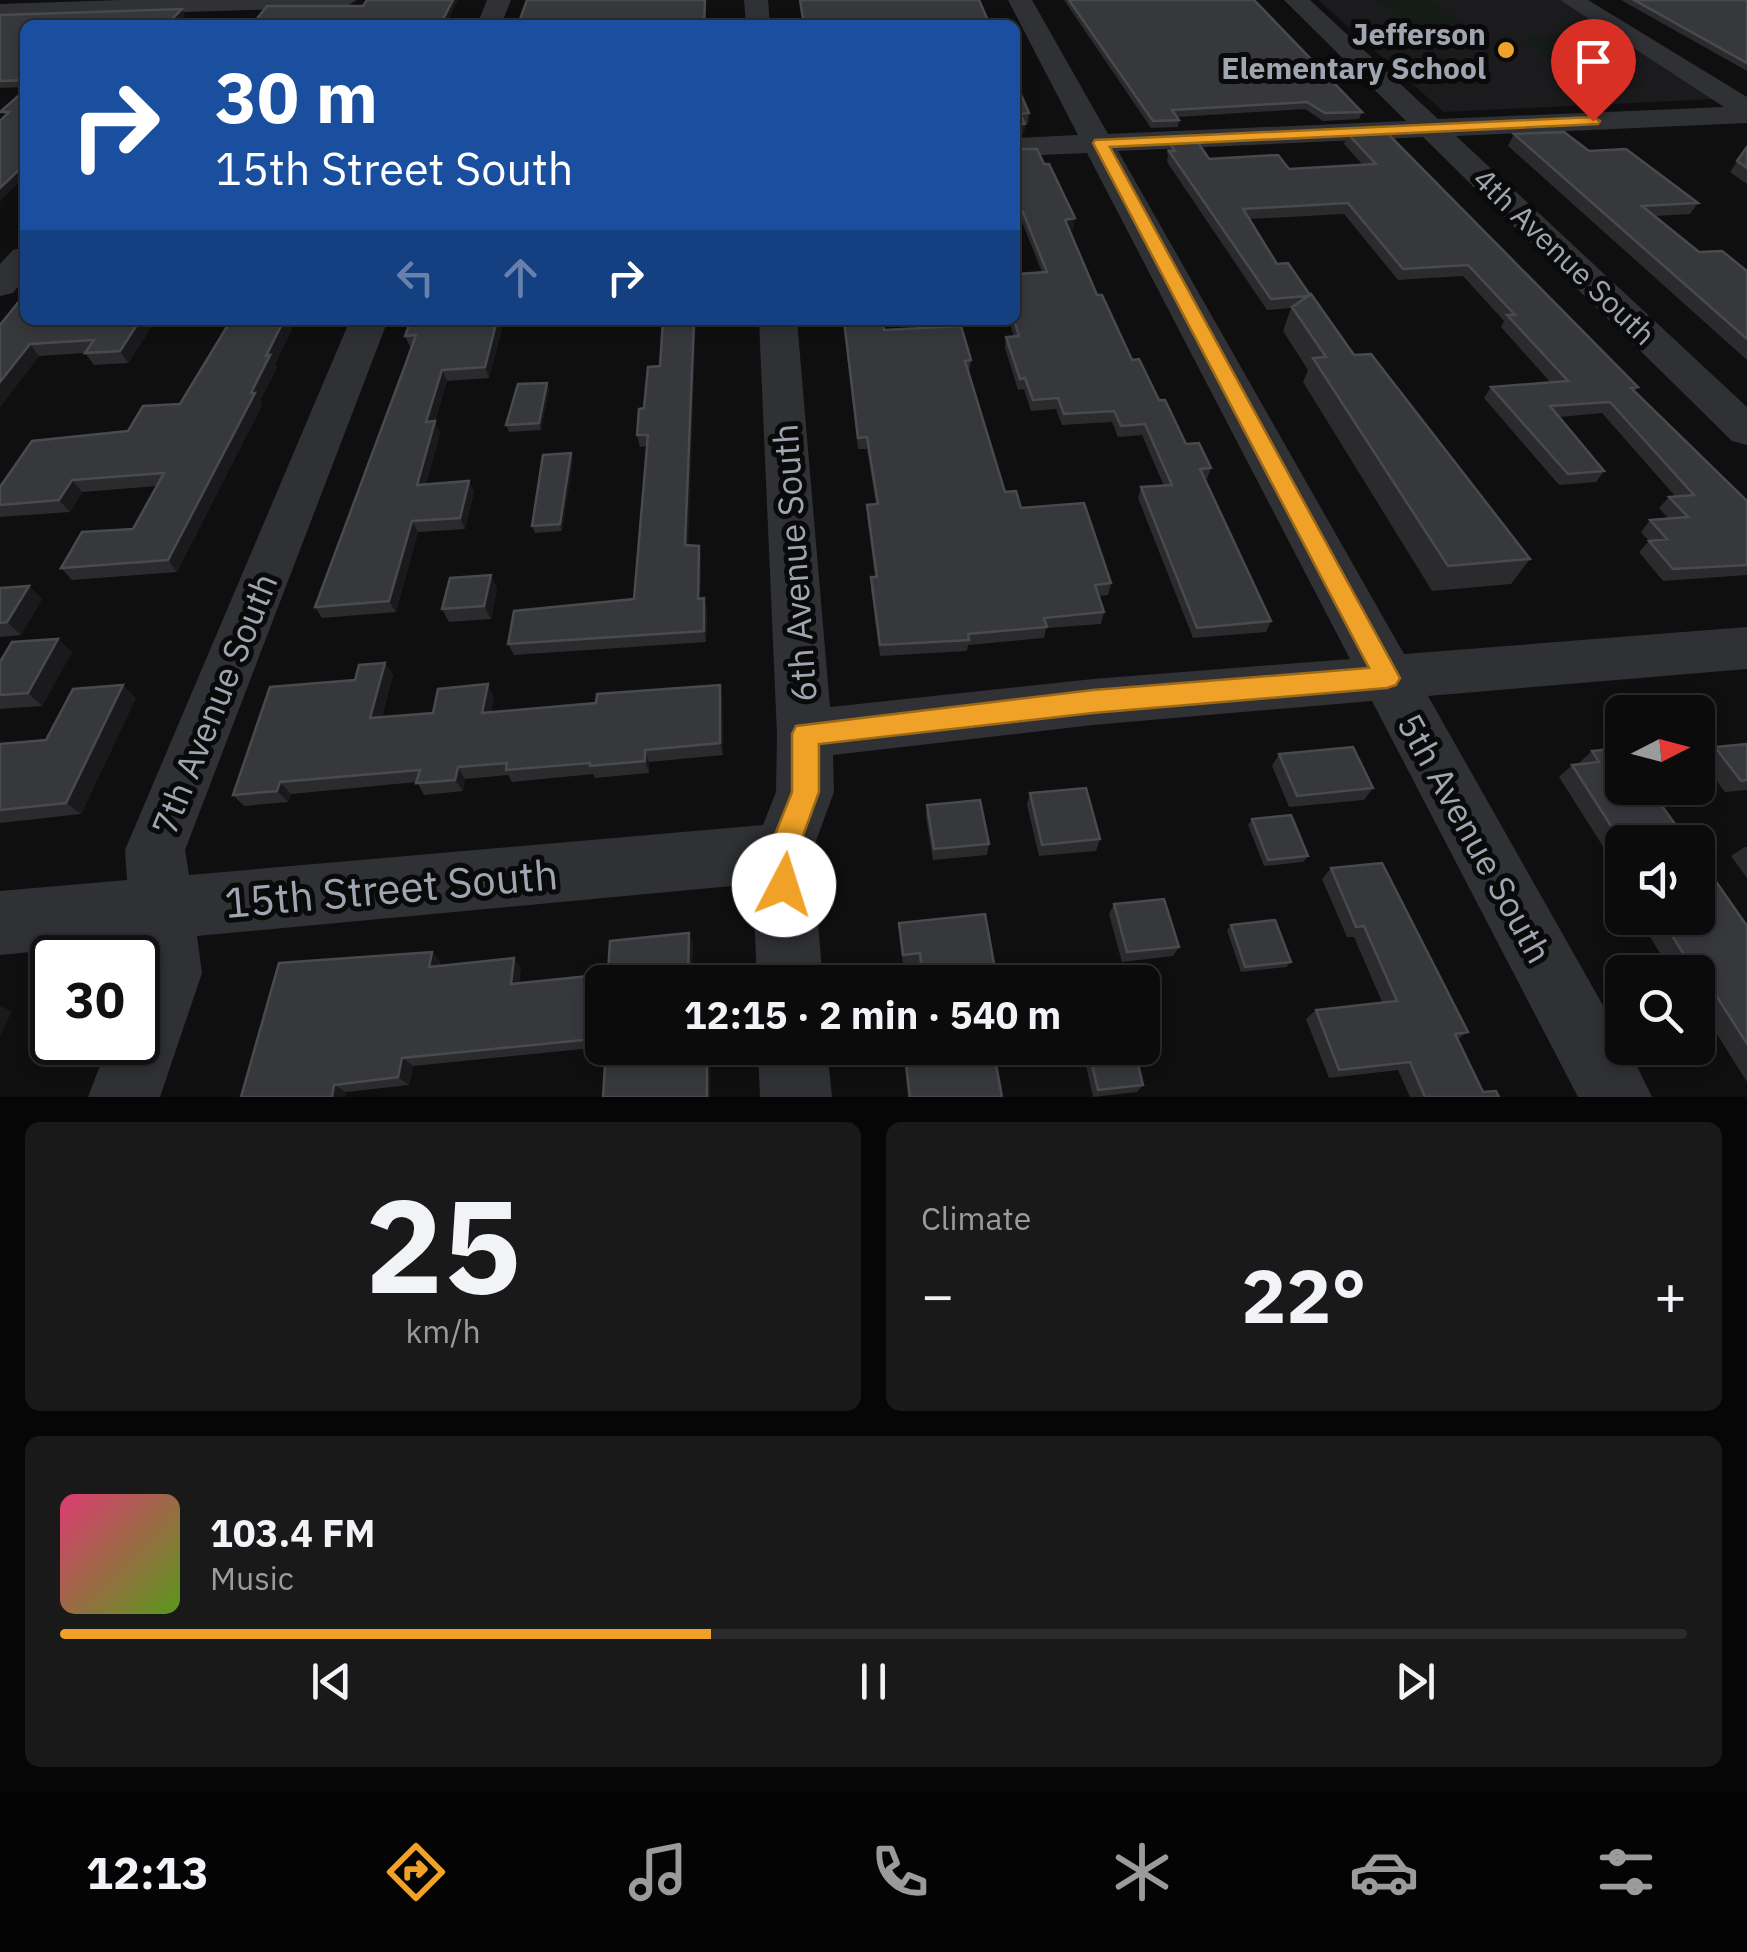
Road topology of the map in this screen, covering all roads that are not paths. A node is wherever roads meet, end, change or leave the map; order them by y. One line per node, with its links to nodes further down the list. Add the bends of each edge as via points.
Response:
1 (345, 0): 5 (street)
2 (1020, 0): 10 (street, 5th Avenue South)
3 (1296, 0): 9 (street, 4th Avenue South)
4 (1572, 0): 8 (street)
5 (243, 4): 6 (street); 7 (street)
6 (0, 11)
7 (229, 20)
8 (1747, 112): 9 (street)
9 (1432, 128): 10 (street); 14 (street, 4th Avenue South)
10 (1100, 143): 11 (street); 16 (street, 5th Avenue South)
11 (1020, 147)
12 (367, 325): 19 (street, 7th Avenue South, via 156,850)
13 (778, 325): 17 (street, 6th Avenue South)
14 (1747, 430)
15 (1747, 648): 16 (street)
16 (1387, 678): 17 (street); 25 (street, 5th Avenue South)
17 (805, 734): 18 (street, 6th Avenue South, via 806,792)
18 (782, 852): 19 (street, 15th Street South); 21 (street, 6th Avenue South)
19 (160, 908): 20 (street, 15th Street South); 23 (street, 7th Avenue South, via 170,973)
20 (0, 923)
21 (789, 965)
22 (795, 1065): 24 (street)
23 (124, 1097)
24 (796, 1097)
25 (1616, 1097)

